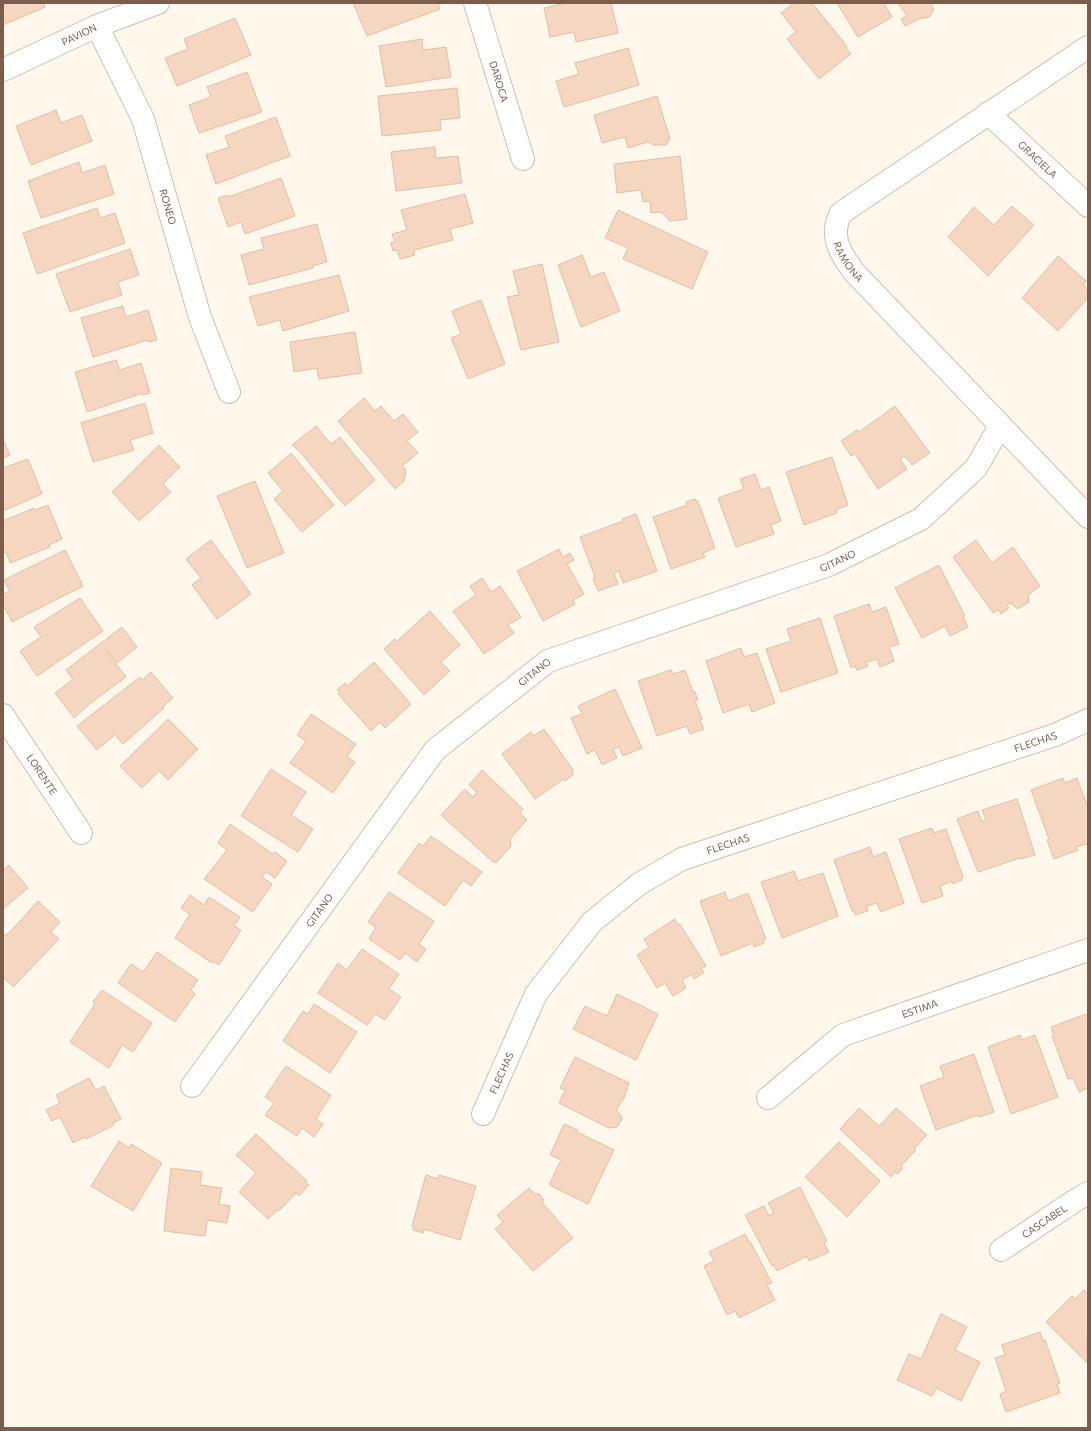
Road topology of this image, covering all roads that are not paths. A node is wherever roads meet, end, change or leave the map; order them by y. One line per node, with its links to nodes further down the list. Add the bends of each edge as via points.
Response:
1 (158, 3): 3 (street, PAVION)
2 (475, 3): 7 (street, DAROCA)
3 (97, 26): 5 (street, PAVION); 9 (street, RONEO, via 143,119 200,317)
4 (1088, 47): 6 (street, RAMONA)
5 (3, 70)
6 (988, 113): 8 (street, GRACIELA); 10 (street, RAMONA, via 841,213 836,224 837,243 854,272)
7 (523, 159)
8 (1088, 206)
9 (229, 392)
10 (1000, 426): 11 (street, RAMONA); 16 (street, GITANO, via 976,468 921,519 829,565 548,661 435,750)
11 (1088, 517)
12 (3, 715): 14 (street, LORENTE)
13 (1088, 720): 18 (street, FLECHAS, via 1055,734 682,859 639,884 592,922 536,994)
14 (82, 833)
15 (1088, 950): 17 (street, ESTIMA, via 843,1035)
16 (192, 1086)
17 (768, 1098)
18 (483, 1114)
19 (1088, 1194): 20 (street, CASCABEL)
20 (1001, 1250)

